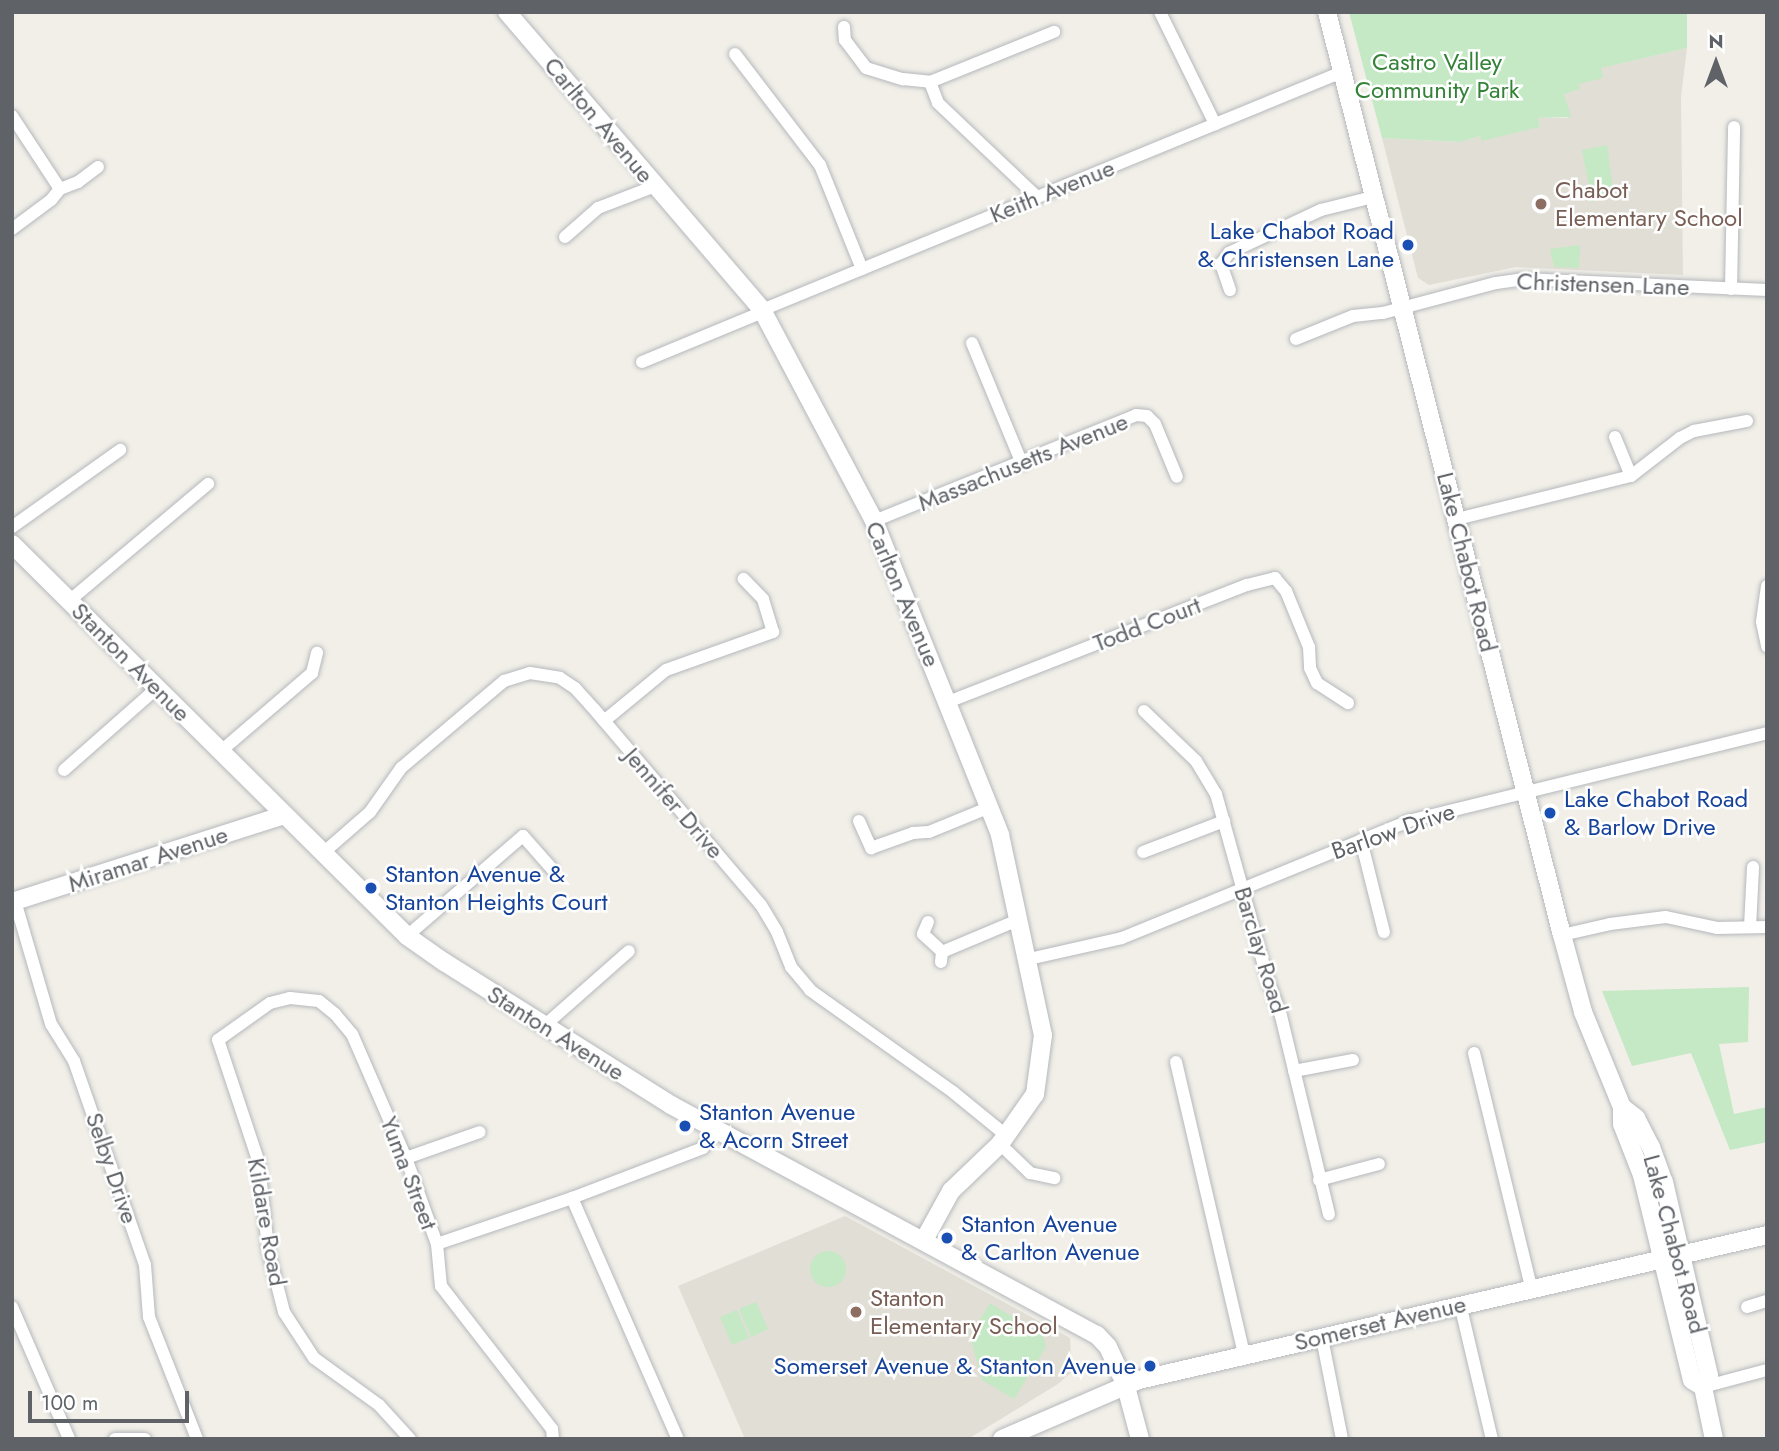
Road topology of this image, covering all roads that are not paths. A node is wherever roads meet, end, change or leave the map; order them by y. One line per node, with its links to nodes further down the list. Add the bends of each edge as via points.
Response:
1 (507, 12): 13 (street, Carlton Avenue)
2 (1160, 12): 10 (street)
3 (1327, 12): 7 (street, Lake Chabot Road)
4 (844, 27): 8 (street, via 845,40 866,68)
5 (1054, 32): 8 (street)
6 (735, 54): 19 (street, via 820,165)
7 (1342, 72): 10 (street, Keith Avenue); 16 (street, Lake Chabot Road)
8 (930, 82): 15 (street, via 938,103)
9 (12, 116): 14 (street)
10 (1215, 124): 15 (street, Keith Avenue)
11 (1734, 127): 20 (street)
12 (98, 167): 14 (street)
13 (655, 186): 18 (street, via 598,208); 24 (street, Carlton Avenue)
14 (60, 188): 17 (street)
15 (1037, 197): 19 (street, Keith Avenue)
16 (1373, 198): 21 (street, via 1321,210 1230,253 1221,264); 23 (street, Lake Chabot Road)
17 (12, 229)
18 (565, 237)
19 (862, 269): 24 (street, Keith Avenue)
20 (1731, 289): 22 (street, Christensen Lane); 23 (street, Christensen Lane, via 1522,279)
21 (1230, 290)
22 (1767, 290)
23 (1401, 307): 25 (street, Christensen Lane, via 1353,316); 35 (street, Lake Chabot Road)
24 (763, 311): 27 (street, Keith Avenue); 36 (street, Carlton Avenue)
25 (1296, 339)
26 (972, 343): 31 (street)
27 (642, 362)
28 (1747, 421): 32 (street, via 1694,431)
29 (1615, 437): 32 (street)
30 (120, 450): 37 (street)
31 (1023, 464): 33 (street, Massachusetts Avenue, via 1136,415 1147,416 1155,424); 36 (street, Massachusetts Avenue)
32 (1631, 476): 35 (street)
33 (1177, 477)
34 (208, 484): 41 (street)
35 (1457, 519): 52 (street, Lake Chabot Road)
36 (874, 521): 45 (street, Carlton Avenue)
37 (12, 527)
38 (12, 544): 41 (street, Stanton Avenue)
39 (744, 579): 48 (street, via 763,599 773,632 666,670)
40 (1767, 586): 42 (street, via 1762,622)
41 (69, 601): 44 (street, Stanton Avenue)
42 (1767, 646)
43 (317, 653): 50 (street, via 312,673)
44 (157, 688): 50 (street, Stanton Avenue); 51 (street)
45 (948, 702): 46 (street, Todd Court, via 1275,578 1286,591 1309,647 1310,668 1317,683); 53 (street, Carlton Avenue)
46 (1348, 703)
47 (1144, 711): 56 (street, Barclay Road, via 1196,761 1216,794)
48 (604, 721): 59 (street, Jennifer Drive, via 560,678 538,673 513,677 401,768 370,812); 82 (street, Jennifer Drive, via 761,905 791,967 810,990 965,1100)
49 (1767, 733): 52 (street, Barlow Drive)
50 (221, 751): 54 (street, Stanton Avenue)
51 (64, 769)
52 (1526, 793): 57 (street, Barlow Drive, via 1409,821); 69 (street, Lake Chabot Road)
53 (990, 807): 55 (street, via 929,832 913,832 871,848); 64 (street, Carlton Avenue)
54 (284, 815): 59 (street, Stanton Avenue); 63 (street, Miramar Avenue)
55 (859, 821)
56 (1224, 821): 58 (street); 62 (street, Barclay Road)
57 (1361, 840): 62 (street, Barlow Drive); 68 (street)
58 (1143, 852)
59 (323, 853): 70 (street, Stanton Avenue)
60 (1753, 867): 67 (street)
61 (552, 869): 70 (street, via 523,836)
62 (1242, 888): 72 (street, Barlow Drive, via 1122,938); 78 (street, Barclay Road)
63 (14, 902): 108 (street, Selby Drive, via 51,1024 74,1061 145,1265 149,1317)
64 (1020, 919): 65 (street, via 942,957 923,934); 72 (street, Carlton Avenue)
65 (928, 922)
66 (1767, 927): 67 (street)
67 (1750, 928): 69 (street, via 1717,928 1666,917)
68 (1384, 932)
69 (1562, 935): 79 (street, Lake Chabot Road, via 1583,1012)
70 (407, 936): 73 (street, Stanton Avenue)
71 (629, 951): 73 (street)
72 (1029, 960): 82 (street, Carlton Avenue, via 1043,1035 1035,1094)
73 (544, 1026): 80 (street, Stanton Avenue)
74 (218, 1040): 83 (street, Yuma Street, via 270,1003 290,998 319,1002 352,1034); 104 (street, Kildare Road, via 259,1163 268,1249 291,1326 314,1358 379,1405)
75 (1474, 1053): 94 (street)
76 (1353, 1060): 78 (street)
77 (1176, 1062): 100 (street)
78 (1294, 1071): 86 (street, Barclay Road)
79 (1622, 1107): 92 (street, Lake Chabot Road, via 1636,1118 1660,1168); 93 (street, Lake Chabot Road, via 1622,1124 1642,1175)
80 (714, 1129): 87 (street, via 703,1148); 90 (street, Stanton Avenue)
81 (480, 1132): 83 (street)
82 (1004, 1140): 85 (street, Jennifer Drive, via 1030,1173); 90 (street, Carlton Avenue, via 951,1191)
83 (405, 1158): 91 (street, Yuma Street)
84 (1379, 1164): 86 (street)
85 (1054, 1178)
86 (1319, 1180): 88 (street, Barclay Road)
87 (572, 1198): 91 (street); 110 (street)
88 (1328, 1214)
89 (1767, 1235): 92 (street, Somerset Avenue)
90 (924, 1240): 102 (street, Stanton Avenue, via 1097,1335 1108,1347)
91 (437, 1244): 109 (street, Yuma Street, via 441,1286 552,1429)
92 (1681, 1254): 93 (street, Somerset Avenue); 103 (street, Lake Chabot Road, via 1709,1376)
93 (1662, 1257): 94 (street, Somerset Avenue); 103 (street, Lake Chabot Road, via 1692,1380)
94 (1531, 1287): 96 (street, Somerset Avenue)
95 (1767, 1301): 98 (street)
96 (1460, 1304): 99 (street, Somerset Avenue); 114 (street)
97 (12, 1307): 105 (street)
98 (1747, 1307)
99 (1322, 1338): 100 (street, Somerset Avenue); 113 (street)
100 (1244, 1355): 102 (street, Somerset Avenue)
101 (1767, 1370): 103 (street)
102 (1125, 1384): 111 (street, Somerset Avenue); 112 (street, Stanton Avenue)
103 (1703, 1387): 115 (street, Lake Chabot Road)
104 (405, 1437)
105 (69, 1439)
106 (116, 1439): 107 (street)
107 (145, 1439)
108 (197, 1439)
109 (553, 1439)
110 (678, 1439)
111 (1002, 1439)
112 (1140, 1439)
113 (1342, 1439)
114 (1492, 1439)
115 (1714, 1439)

